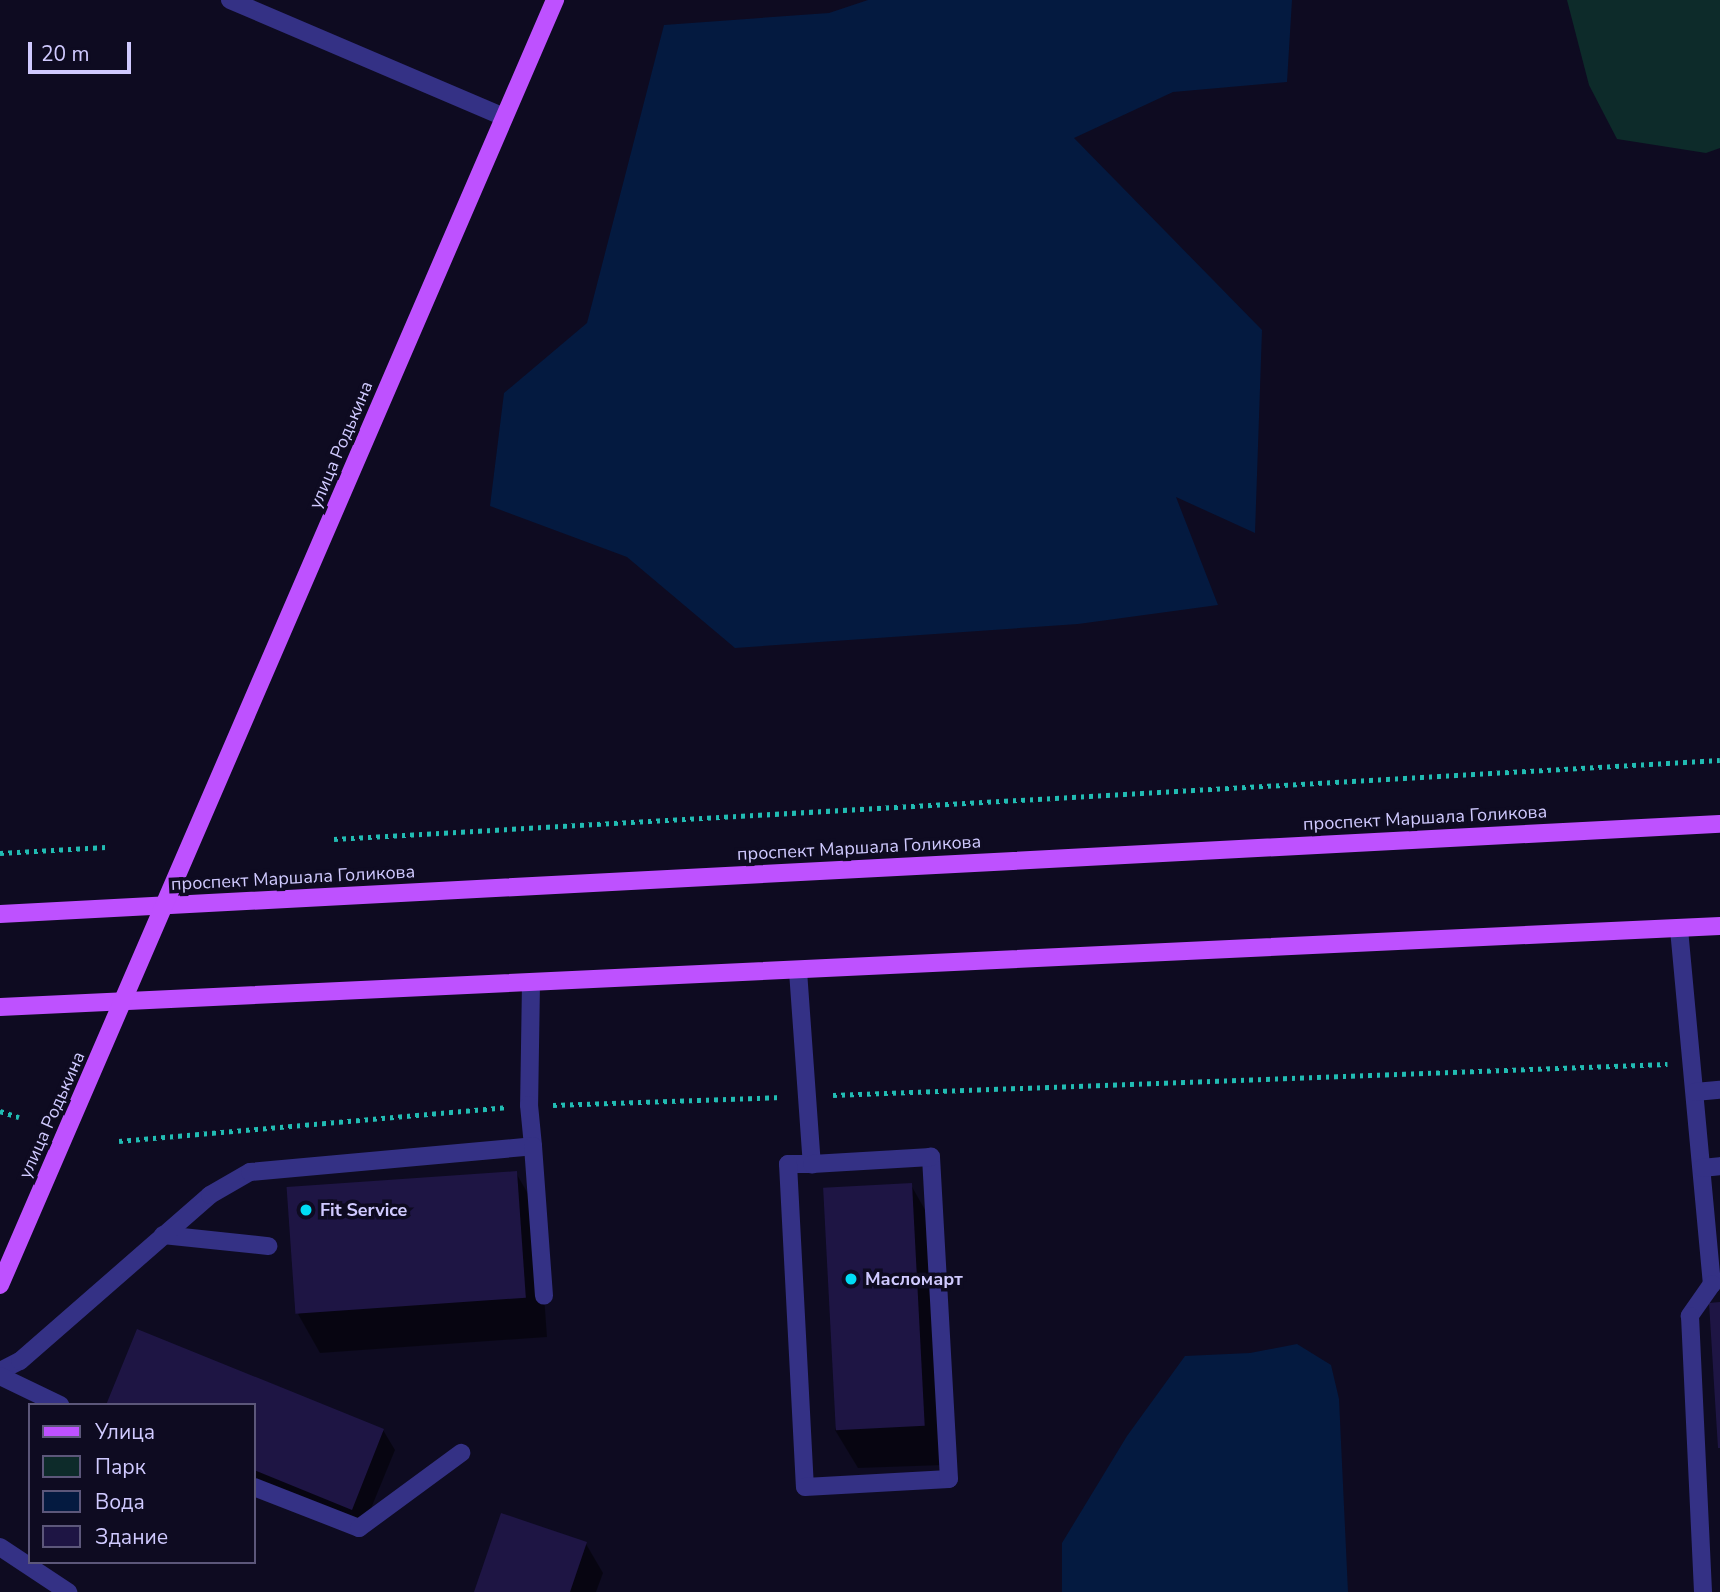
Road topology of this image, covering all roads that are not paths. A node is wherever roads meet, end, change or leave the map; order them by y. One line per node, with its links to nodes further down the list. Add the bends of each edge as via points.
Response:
1 (230, 0): 3 (lane)
2 (555, 0): 3 (main road, улица Родькина)
3 (505, 117): 5 (main road, улица Родькина)
4 (1720, 824): 5 (main road, проспект Маршала Голикова)
5 (165, 905): 6 (main road, проспект Маршала Голикова); 11 (main road, улица Родькина)
6 (0, 914)
7 (1720, 926): 8 (main road)
8 (1679, 929): 9 (main road); 14 (lane)
9 (798, 971): 10 (main road); 16 (lane)
10 (531, 983): 11 (main road); 15 (lane)
11 (125, 1000): 12 (main road); 22 (main road, улица Родькина)
12 (0, 1007)
13 (1720, 1090): 14 (lane)
14 (1695, 1092): 18 (lane)
15 (533, 1146): 19 (lane, via 250,1172 227,1182); 23 (lane)
16 (812, 1164): 16 (lane, via 932,1157 949,1479 805,1487 788,1164)
17 (1720, 1166): 18 (lane)
18 (1702, 1168): 21 (lane)
19 (163, 1235): 20 (lane); 24 (lane)
20 (268, 1246)
21 (1714, 1247): 30 (lane, via 1712,1284 1690,1316)
22 (0, 1285)
23 (544, 1296)
24 (0, 1374): 25 (lane)
25 (56, 1403)
26 (461, 1453): 27 (lane, via 359,1528)
27 (256, 1488)
28 (0, 1548): 29 (lane)
29 (68, 1592)
30 (1703, 1592)

